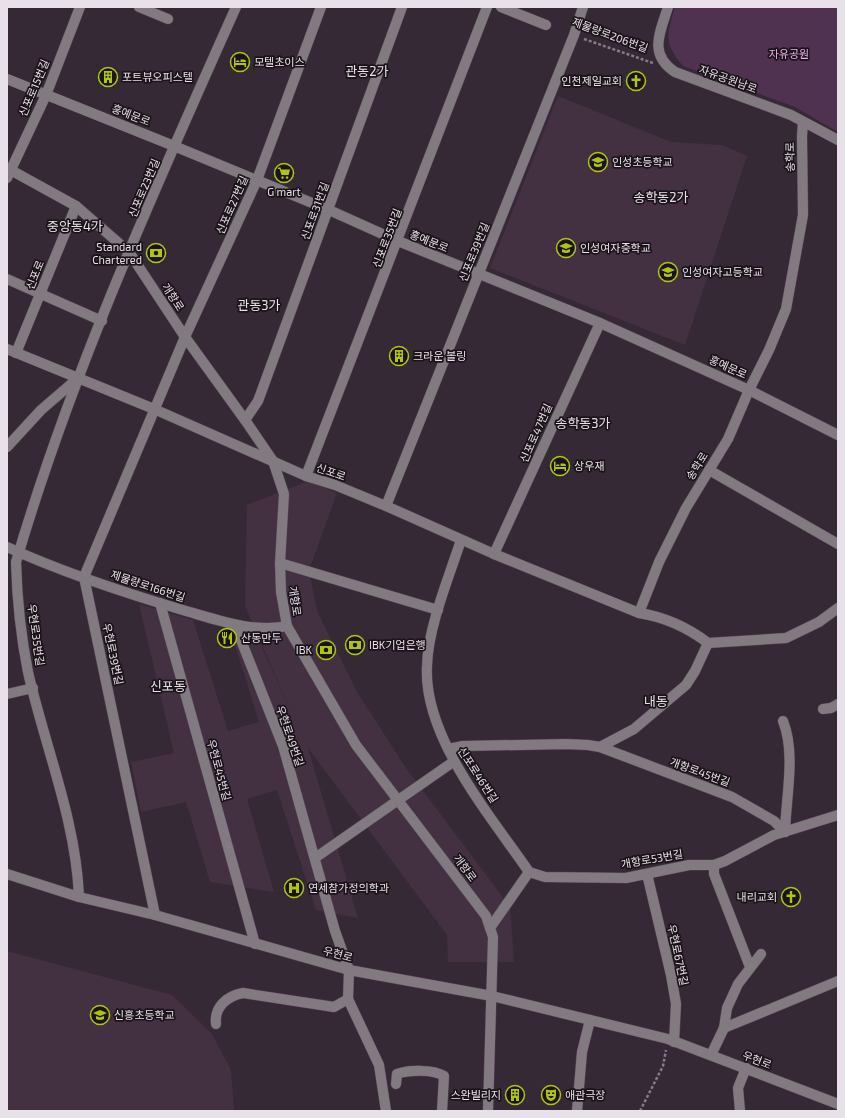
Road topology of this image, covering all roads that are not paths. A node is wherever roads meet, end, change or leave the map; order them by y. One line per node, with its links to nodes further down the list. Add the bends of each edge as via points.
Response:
1 (80, 7): 13 (street, 신포로15번길)
2 (139, 7): 10 (street)
3 (236, 7): 16 (street, 신포로23번길)
4 (321, 7): 18 (street, 신포로27번길)
5 (402, 7): 20 (street, 신포로31번길)
6 (488, 7): 21 (street, 신포로35번길)
7 (501, 7): 11 (street)
8 (583, 7): 23 (street, 신포로39번길)
9 (668, 7): 14 (street, 자유공원남로, via 658,41 658,55 666,66 675,72 791,115)
10 (168, 19)
11 (546, 25)
12 (7, 79): 13 (street, 홍예문로)
13 (46, 95): 16 (street, 홍예문로); 17 (street, 신포로15번길)
14 (803, 122): 15 (street, 자유공원남로); 31 (street, 송학로, via 803,215 786,309)
15 (838, 140)
16 (174, 146): 18 (street, 홍예문로); 22 (street, 신포로23번길)
17 (8, 171): 19 (street, 개항로)
18 (257, 180): 20 (street, 홍예문로); 28 (street, 신포로27번길)
19 (76, 206): 22 (street, 개항로); 25 (street, 신포로)
20 (329, 210): 21 (street, 홍예문로); 33 (street, 신포로31번길, via 258,401)
21 (398, 242): 23 (street, 홍예문로); 38 (street, 신포로35번길)
22 (129, 252): 26 (street, 신포로23번길); 28 (street, 개항로)
23 (478, 274): 27 (street, 홍예문로); 39 (street, 신포로39번길)
24 (7, 279): 25 (street)
25 (40, 293): 26 (street); 29 (street, 신포로)
26 (102, 321): 30 (street, 신포로23번길)
27 (600, 323): 31 (street, 홍예문로); 44 (street, 신포로47번길)
28 (185, 337): 32 (street, 신포로27번길); 33 (street, 개항로)
29 (11, 351): 30 (street, 신포로)
30 (78, 379): 32 (street, 신포로); 35 (street, via 41,410); 43 (street, 우현로35번길)
31 (749, 390): 34 (street, 홍예문로); 37 (street, 송학로, via 728,439)
32 (154, 409): 36 (street, 신포로); 46 (street)
33 (245, 420): 36 (street, 개항로)
34 (838, 435)
35 (7, 447)
36 (273, 461): 38 (street, 신포로); 45 (street, 개항로, via 284,494)
37 (709, 470): 41 (street); 50 (street, 송학로, via 686,508 659,562)
38 (306, 476): 39 (street, 신포로)
39 (386, 506): 40 (street, 신포로)
40 (461, 540): 44 (street, 신포로); 49 (street, 신포로46번길)
41 (838, 544)
42 (7, 546): 43 (street, 제물량로166번길)
43 (19, 552): 46 (street, 제물량로166번길); 54 (street, 우현로35번길, via 16,562 17,580 25,650)
44 (494, 554): 50 (street, 신포로)
45 (280, 563): 49 (street); 52 (street, 개항로, via 281,592)
46 (84, 577): 47 (street, 제물량로166번길); 71 (street, 우현로39번길)
47 (160, 603): 51 (street, 제물량로166번길); 73 (street, 우현로45번길)
48 (838, 608): 53 (street, via 819,622 786,638)
49 (438, 610): 60 (street, 신포로46번길, via 426,664 427,689 433,712)
50 (639, 613): 53 (street, via 656,616 691,630)
51 (235, 625): 52 (street, 제물량로166번길, via 275,628); 65 (street, 우현로49번길, via 283,746)
52 (287, 626): 62 (street, 개항로, via 356,745)
53 (708, 643): 59 (street, via 686,686 634,729)
54 (33, 688): 55 (street); 70 (street, 우현로35번길, via 74,843)
55 (7, 694)
56 (838, 704): 57 (street)
57 (824, 709)
58 (783, 721): 64 (street, via 788,733)
59 (600, 747): 60 (street, 개항로45번길, via 566,744); 64 (street, 개항로45번길, via 732,797 774,821)
60 (448, 748): 61 (street, 신포로46번길)
61 (453, 762): 62 (street); 67 (street, 신포로46번길)
62 (398, 800): 65 (street); 72 (street, 개항로, via 486,916)
63 (838, 815): 64 (street, 개항로53번길)
64 (785, 832): 66 (street, 개항로53번길)
65 (315, 858): 76 (street, 우현로49번길, via 335,931)
66 (714, 864): 69 (street, 개항로53번길, via 689,865); 75 (street, via 714,874)
67 (529, 872): 69 (street, 개항로53번길, via 545,877 626,878); 72 (street)
68 (7, 874): 70 (street, 우현로)
69 (648, 874): 83 (street, 우현로67번길, via 676,1004)
70 (79, 897): 71 (street, 우현로)
71 (155, 915): 73 (street, 우현로)
72 (490, 928): 78 (street, 개항로, via 493,937)
73 (255, 944): 76 (street, 우현로)
74 (761, 954): 75 (street)
75 (750, 967): 82 (street, via 738,984 727,1008)
76 (349, 970): 78 (street, 우현로); 79 (street)
77 (838, 981): 82 (street)
78 (492, 996): 80 (street, 우현로); 90 (street, 개항로)
79 (348, 999): 81 (street, via 334,1008 243,993 235,994 217,1010); 88 (street, via 379,1065)
80 (590, 1020): 83 (street, 우현로); 91 (street, via 582,1052)
81 (216, 1024)
82 (724, 1028): 84 (street)
83 (671, 1040): 84 (street, 우현로)
84 (711, 1055): 85 (street, 우현로)
85 (746, 1068): 87 (street, 우현로); 92 (street, via 738,1088)
86 (396, 1084): 89 (street, via 397,1074 403,1072 441,1073 444,1076)
87 (838, 1104)
88 (386, 1111)
89 (442, 1111)
90 (488, 1111)
91 (577, 1111)
92 (740, 1111)

